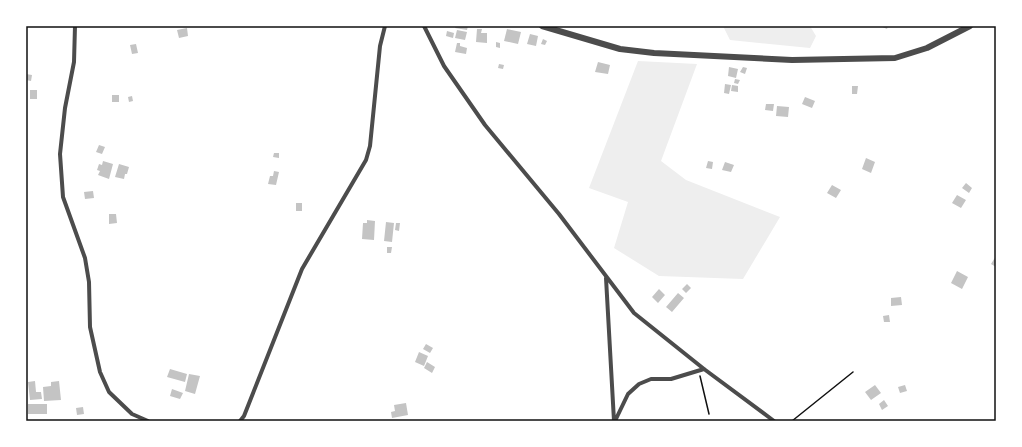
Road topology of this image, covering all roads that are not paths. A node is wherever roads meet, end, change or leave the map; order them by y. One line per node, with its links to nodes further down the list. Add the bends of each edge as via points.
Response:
1 (75, 26): 8 (street, via 74,62 60,154 63,197 85,258 89,282 90,326 100,372 110,392 132,414)
2 (385, 26): 9 (street, via 380,46 370,146 366,160 302,269)
3 (424, 26): 6 (street, via 444,66 484,125 559,214)
4 (542, 26): 5 (street, via 620,49 792,60 896,58 927,48)
5 (970, 26)
6 (606, 278): 7 (street, via 634,313); 10 (street)
7 (704, 369): 10 (street, via 671,379 651,379 639,384 628,394); 11 (street)
8 (148, 421)
9 (240, 421)
10 (614, 421)
11 (774, 421)

